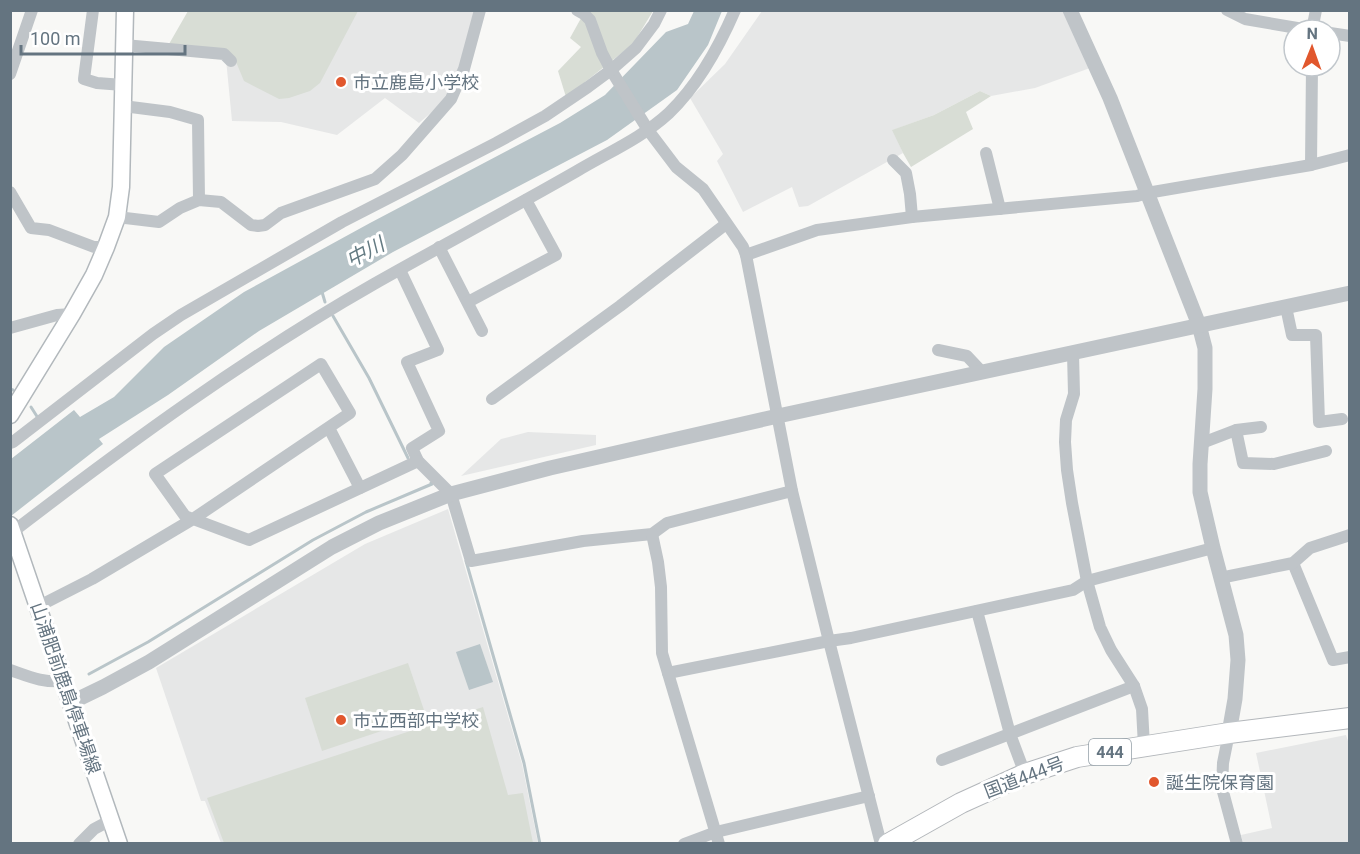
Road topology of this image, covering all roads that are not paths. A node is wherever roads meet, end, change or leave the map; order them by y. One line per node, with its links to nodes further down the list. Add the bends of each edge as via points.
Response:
1 (32, 10): 14 (street)
2 (93, 10): 16 (street, via 84,79)
3 (125, 10): 11 (main road)
4 (480, 10): 25 (street, via 464,69 451,99 402,155 375,179 281,213 258,226 221,202)
5 (577, 10): 13 (street, via 590,20)
6 (661, 10): 13 (street, via 636,48)
7 (735, 10): 18 (street, via 710,61 689,90)
8 (1070, 10): 24 (street)
9 (1227, 10): 10 (street, via 1245,19)
10 (1282, 25)
11 (124, 45): 12 (street, via 224,54); 16 (main road)
12 (231, 61)
13 (611, 70): 18 (street); 52 (street, via 496,144 342,222 181,315)
14 (10, 74)
15 (1312, 78): 22 (street)
16 (123, 85): 17 (main road)
17 (123, 106): 25 (street, via 198,120); 28 (main road)
18 (648, 130): 26 (street); 30 (street, via 676,167 703,189)
19 (986, 153): 27 (street)
20 (1350, 155): 22 (street)
21 (893, 160): 29 (street, via 906,173)
22 (1311, 165): 24 (street)
23 (10, 192): 31 (street, via 31,228)
24 (1147, 193): 27 (street); 39 (street)
25 (199, 200): 28 (street, via 159,222)
26 (526, 200): 32 (street); 36 (street, via 556,255)
27 (1000, 209): 29 (street)
28 (117, 217): 31 (main road)
29 (912, 218): 33 (street, via 817,230)
30 (726, 224): 33 (street); 45 (street)
31 (106, 247): 38 (main road)
32 (439, 247): 34 (street); 36 (street)
33 (746, 255): 47 (street)
34 (400, 270): 55 (street, via 438,350 407,362 439,431 412,448); 60 (street, via 269,347)
35 (1350, 293): 37 (street)
36 (468, 302): 41 (street)
37 (1286, 307): 39 (street); 48 (street, via 1292,335 1316,336 1319,422)
38 (72, 314): 40 (street); 46 (main road)
39 (1199, 325): 43 (street); 53 (street, via 1205,348)
40 (10, 328)
41 (482, 331)
42 (938, 350): 44 (street, via 967,356)
43 (1072, 352): 44 (street); 66 (street, via 1074,394 1066,420 1067,470)
44 (982, 372): 47 (street)
45 (492, 399)
46 (10, 415)
47 (778, 416): 57 (street); 58 (street)
48 (1342, 419)
49 (1261, 427): 51 (street)
50 (329, 428): 56 (street); 59 (street); 59 (street, via 350,413 321,364 155,474 185,516)
51 (1236, 430): 53 (street); 54 (street, via 1243,463 1274,464)
52 (10, 443)
53 (1202, 443): 63 (street, via 1200,492)
54 (1326, 451)
55 (418, 461): 56 (street); 58 (street)
56 (360, 488): 59 (street, via 249,540)
57 (792, 491): 61 (street, via 667,523); 69 (street)
58 (451, 494): 61 (street, via 471,561 583,541); 75 (street, via 332,547 149,662)
59 (193, 519): 67 (street)
60 (11, 530): 67 (main road, 山浦肥前鹿島停車場線)
61 (652, 534): 72 (street, via 661,586 662,653)
62 (1350, 535): 64 (street, via 1310,548)
63 (1213, 549): 65 (street); 66 (street)
64 (1293, 563): 65 (street); 70 (street, via 1333,660)
65 (1220, 578): 77 (street, via 1236,635 1238,660)
66 (1087, 581): 68 (street, via 1073,590); 74 (street, via 1100,627)
67 (39, 606): 73 (main road, 山浦肥前鹿島停車場線)
68 (977, 611): 69 (street); 78 (street)
69 (828, 641): 72 (street); 82 (street)
70 (1350, 657)
71 (10, 670): 73 (street, via 34,679)
72 (668, 673): 84 (street)
73 (65, 681): 75 (main road, 山浦肥前鹿島停車場線)
74 (1134, 686): 78 (street); 79 (street, via 1142,709)
75 (72, 702): 83 (main road, 山浦肥前鹿島停車場線)
76 (1350, 718): 77 (highway, 国道444号 / 444)
77 (1229, 733): 79 (highway, 国道444号 / 444); 90 (street, via 1222,788)
78 (1010, 734): 80 (street); 81 (street)
79 (1144, 746): 81 (highway, 国道444号 / 444, via 1077,758)
80 (942, 760)
81 (1025, 774): 89 (highway, 国道444号 / 444, via 961,802)
82 (869, 796): 84 (street); 88 (street)
83 (111, 820): 85 (street); 86 (main road, 山浦肥前鹿島停車場線)
84 (718, 838): 87 (street)
85 (79, 843)
86 (119, 843)
87 (684, 843)
88 (881, 843)
89 (888, 843)
90 (1237, 843)

